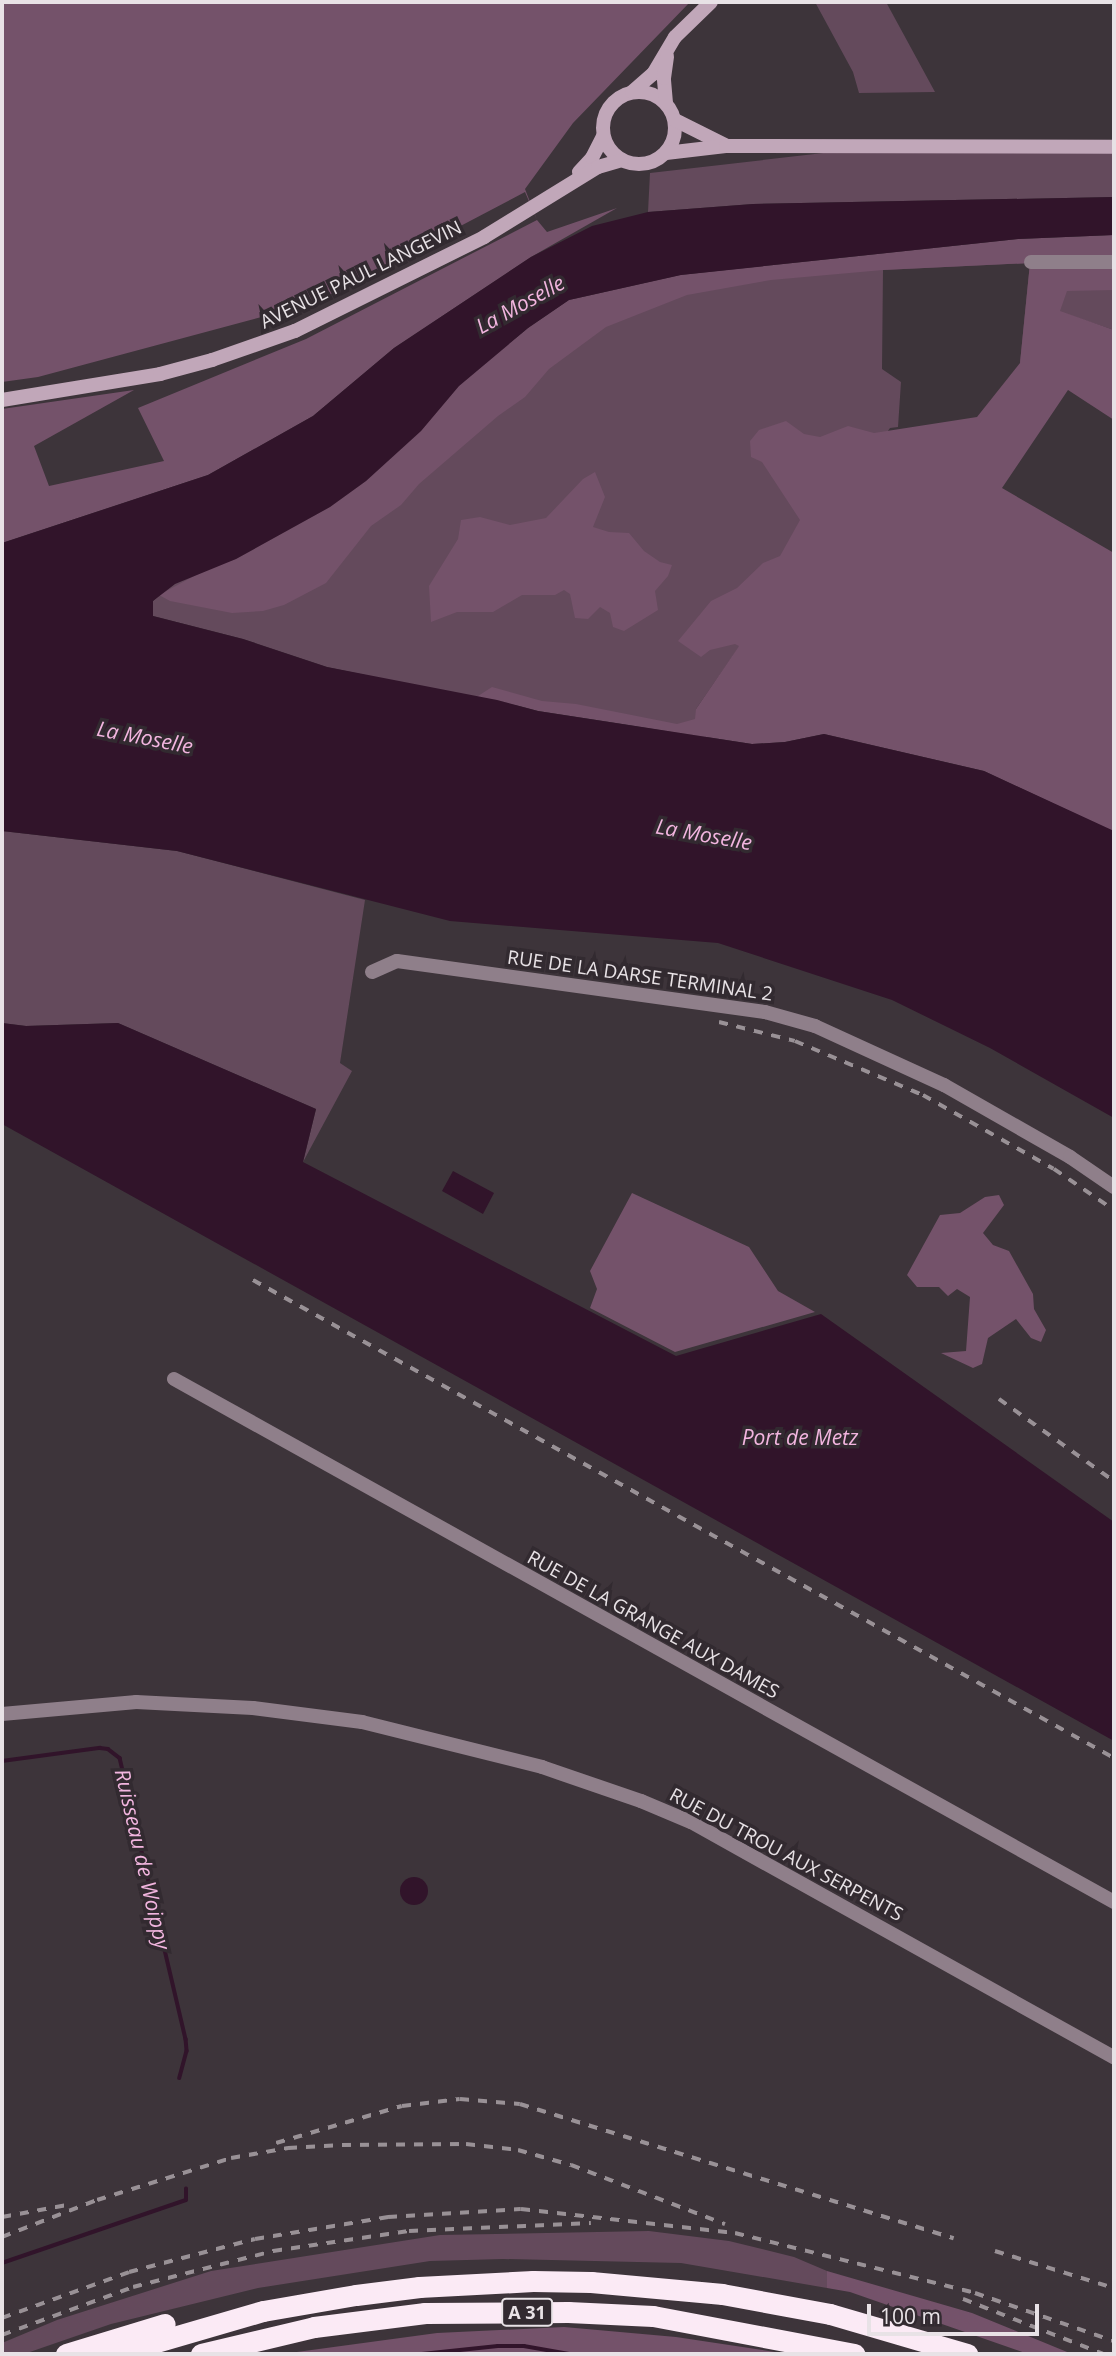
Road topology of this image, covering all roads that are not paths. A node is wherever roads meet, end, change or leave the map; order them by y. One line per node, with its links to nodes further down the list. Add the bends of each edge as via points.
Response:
1 (711, 2): 2 (main road)
2 (668, 48): 3 (main road, via 653,74); 4 (main road)
3 (632, 92): 4 (main road, via 650,93); 6 (main road, via 621,96 606,113)
4 (666, 103): 5 (main road)
5 (675, 120): 7 (main road); 9 (main road, via 674,138)
6 (603, 136): 10 (main road); 11 (main road, AVENUE PAUL LANGEVIN, via 592,158)
7 (726, 146): 8 (main road); 9 (main road)
8 (1114, 147)
9 (666, 153): 10 (main road, via 649,163)
10 (622, 160): 11 (main road, AVENUE PAUL LANGEVIN, via 598,167)
11 (561, 190): 14 (main road, AVENUE PAUL LANGEVIN, via 484,237 263,343 160,374)
12 (1031, 262): 13 (street)
13 (1114, 262)
14 (2, 400)
15 (372, 972): 16 (street, RUE DE LA DARSE TERMINAL 2, via 397,961 765,1012 815,1027 944,1085)
16 (1114, 1187)
17 (174, 1380): 19 (street, RUE DE LA GRANGE AUX DAMES)
18 (2, 1714): 20 (street, RUE DU TROU AUX SERPENTS, via 136,1702 253,1708 362,1722 542,1767 691,1822)
19 (1114, 1902)
20 (1114, 2057)
21 (264, 2311): 22 (highway, via 226,2311 174,2322); 23 (highway, A 31); 26 (highway, A 31, via 419,2287 591,2282 781,2304 873,2325)
22 (66, 2354)
23 (115, 2354)
24 (201, 2354): 25 (highway, A 31, via 314,2327 425,2313 568,2312 653,2316)
25 (855, 2354)
26 (967, 2354)

